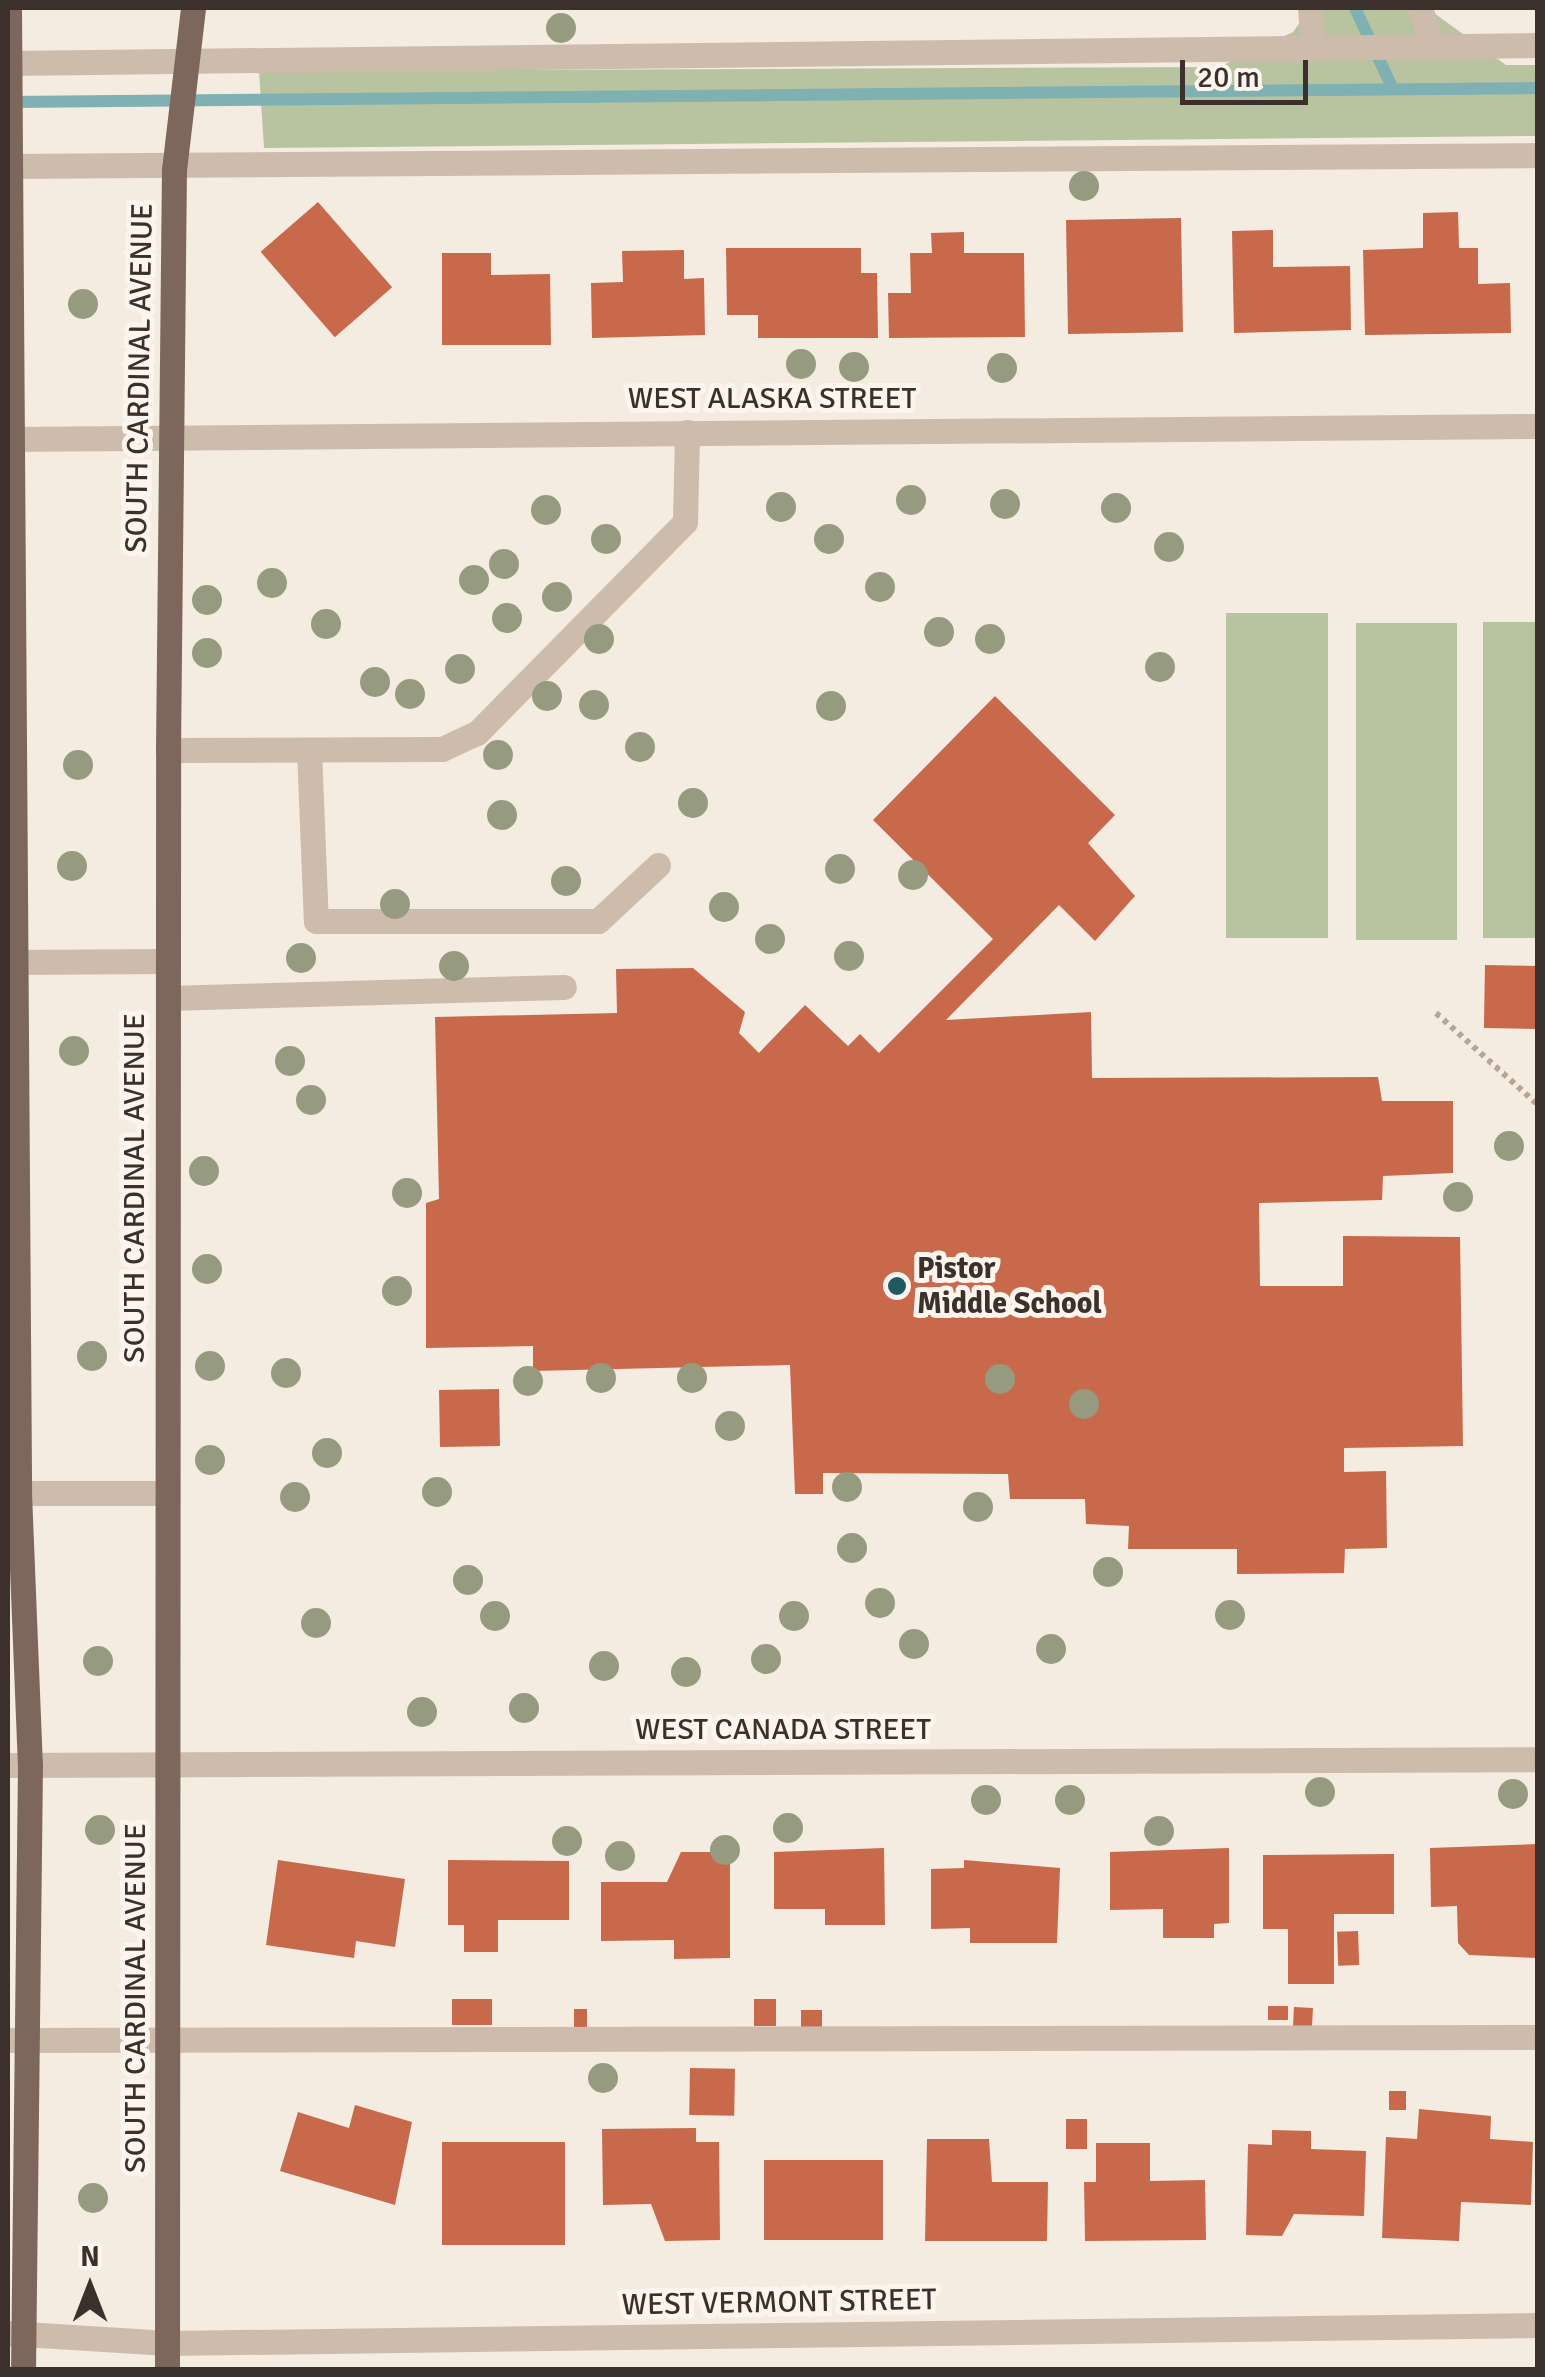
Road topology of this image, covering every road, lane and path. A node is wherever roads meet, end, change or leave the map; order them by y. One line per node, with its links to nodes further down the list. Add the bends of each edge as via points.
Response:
1 (9, 8): 8 (main road)
2 (193, 8): 9 (main road, SOUTH CARDINAL AVENUE)
3 (1310, 8): 7 (street)
4 (1420, 8): 6 (street)
5 (1538, 45): 6 (street)
6 (1433, 46): 7 (street)
7 (1313, 48): 9 (street)
8 (9, 64): 9 (street); 11 (main road)
9 (185, 67): 12 (main road, SOUTH CARDINAL AVENUE)
10 (1538, 155): 12 (street)
11 (9, 166): 12 (street); 16 (main road)
12 (174, 170): 15 (main road, SOUTH CARDINAL AVENUE)
13 (1538, 426): 14 (street, WEST ALASKA STREET)
14 (687, 432): 15 (street, WEST ALASKA STREET); 19 (street, via 685,522 476,733 442,749)
15 (172, 437): 16 (street, WEST ALASKA STREET); 18 (main road, SOUTH CARDINAL AVENUE)
16 (8, 439): 17 (main road)
17 (10, 708): 22 (main road)
18 (168, 750): 19 (street); 21 (main road, SOUTH CARDINAL AVENUE)
19 (308, 750): 20 (street, via 316,921 598,921)
20 (658, 865)
21 (168, 961): 22 (street); 24 (main road, SOUTH CARDINAL AVENUE)
22 (12, 962): 27 (main road)
23 (564, 988): 24 (street)
24 (168, 998): 29 (main road, SOUTH CARDINAL AVENUE)
25 (1436, 1013): 26 (path)
26 (1538, 1105)
27 (12, 1237): 28 (main road)
28 (14, 1493): 29 (street); 31 (main road)
29 (166, 1493): 32 (main road, SOUTH CARDINAL AVENUE)
30 (1538, 1758): 32 (street, WEST CANADA STREET)
31 (19, 1765): 32 (street, WEST CANADA STREET); 35 (main road)
32 (170, 1765): 34 (main road, SOUTH CARDINAL AVENUE)
33 (1538, 2037): 34 (street)
34 (167, 2039): 35 (street); 38 (main road, SOUTH CARDINAL AVENUE)
35 (16, 2040): 37 (main road)
36 (1538, 2325): 38 (street, WEST VERMONT STREET)
37 (15, 2333): 38 (street, WEST VERMONT STREET); 39 (main road)
38 (168, 2343): 40 (main road, SOUTH CARDINAL AVENUE)
39 (23, 2370)
40 (167, 2370)

